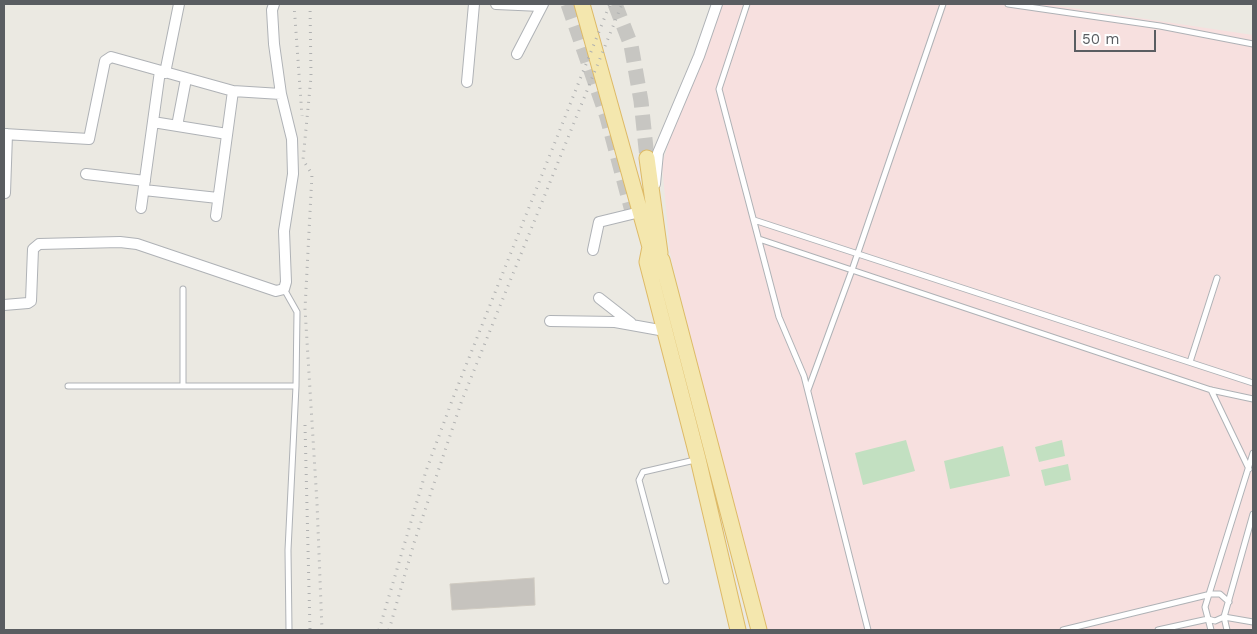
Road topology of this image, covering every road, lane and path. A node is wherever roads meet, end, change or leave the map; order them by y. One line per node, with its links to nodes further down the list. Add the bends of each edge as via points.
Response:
1 (179, 4): 13 (street)
2 (274, 4): 17 (street, via 274,44)
3 (474, 4): 15 (street)
4 (496, 4): 10 (street)
5 (582, 4): 28 (main road)
6 (717, 4): 28 (street)
7 (747, 4): 30 (lane, via 719,89)
8 (943, 4): 34 (lane)
9 (1008, 4): 11 (lane, via 1160,26)
10 (542, 5): 12 (street)
11 (1253, 44)
12 (516, 54)
13 (162, 72): 14 (street); 18 (street); 20 (street, via 111,57 107,59 89,139)
14 (186, 79): 16 (street); 19 (street)
15 (467, 82)
16 (233, 92): 17 (street); 21 (street)
17 (281, 94): 37 (street, via 292,139 293,174 284,231)
18 (153, 122): 19 (street); 24 (street)
19 (177, 126): 21 (street)
20 (5, 134): 25 (street)
21 (227, 134): 26 (street)
22 (647, 158): 28 (main road)
23 (86, 174): 24 (street)
24 (144, 185): 26 (street); 27 (street)
25 (5, 193)
26 (218, 198): 29 (street)
27 (141, 208)
28 (639, 210): 32 (street, via 599,222); 33 (main road); 33 (main road)
29 (216, 216)
30 (754, 220): 31 (lane); 34 (lane)
31 (759, 239): 35 (lane); 49 (lane, via 779,317)
32 (593, 250)
33 (653, 254): 43 (main road); 61 (main road)
34 (857, 254): 35 (lane); 44 (lane)
35 (852, 270): 49 (lane); 50 (lane)
36 (1217, 278): 44 (lane)
37 (284, 289): 40 (street, via 276,291 129,243 39,244 33,249 32,301); 48 (lane, via 297,312)
38 (183, 290): 47 (lane)
39 (599, 298): 42 (street)
40 (4, 305)
41 (550, 321): 42 (street)
42 (634, 325): 43 (street)
43 (665, 331): 53 (main road)
44 (1190, 362): 45 (lane)
45 (1253, 383)
46 (68, 386): 47 (lane)
47 (183, 386): 48 (lane)
48 (296, 386): 63 (lane, via 288,550)
49 (808, 390): 65 (lane)
50 (1211, 390): 51 (lane); 54 (lane)
51 (1253, 399)
52 (1253, 454): 54 (lane)
53 (698, 459): 56 (lane, via 643,472 638,480); 61 (main road)
54 (1249, 469): 57 (lane)
55 (1253, 514): 58 (lane)
56 (666, 580)
57 (1211, 594): 58 (lane, via 1220,594); 60 (lane, via 1205,607); 66 (lane)
58 (1228, 602): 59 (lane)
59 (1224, 617): 60 (lane, via 1215,621); 62 (lane); 69 (lane)
60 (1208, 619): 67 (lane); 68 (lane)
61 (744, 620): 64 (main road)
62 (1253, 622)
63 (289, 630)
64 (758, 630)
65 (868, 630)
66 (1063, 630)
67 (1158, 630)
68 (1210, 630)
69 (1227, 630)

